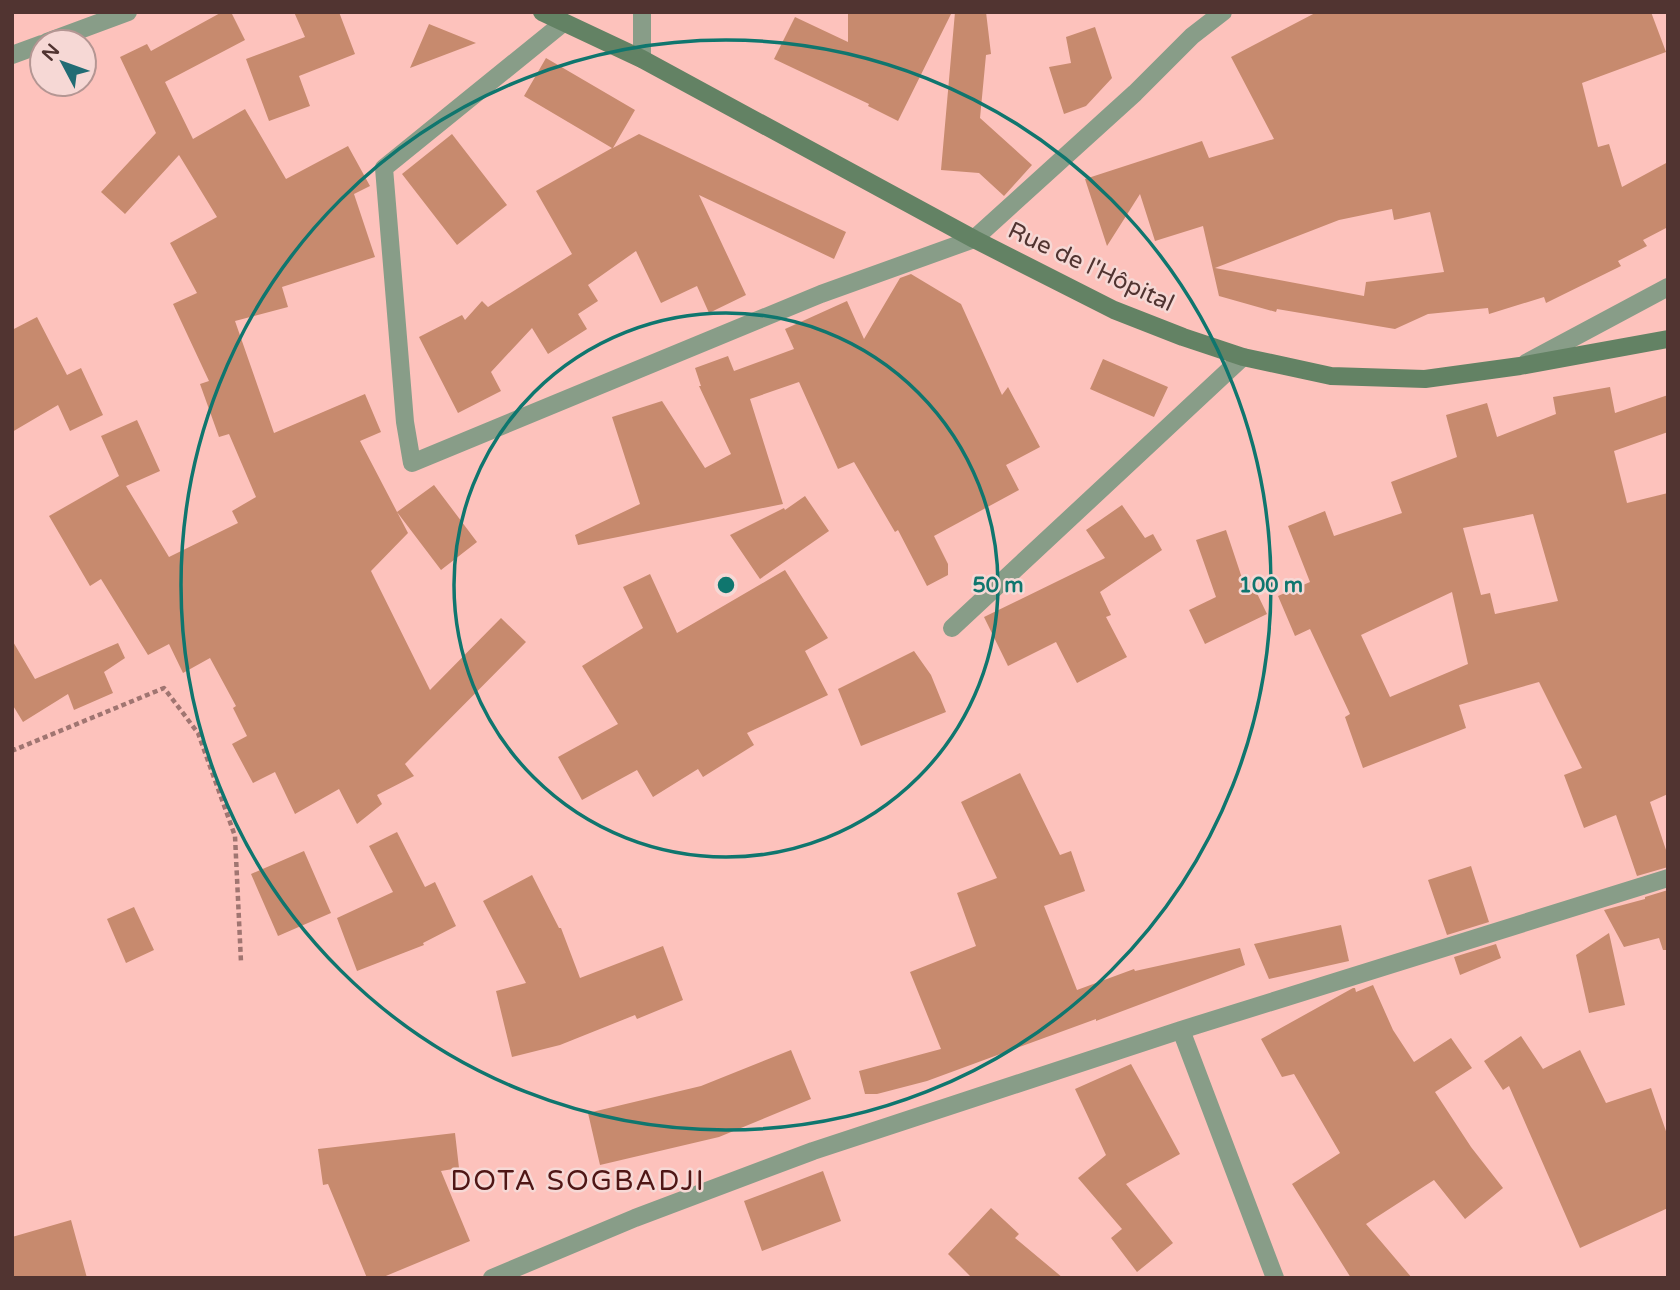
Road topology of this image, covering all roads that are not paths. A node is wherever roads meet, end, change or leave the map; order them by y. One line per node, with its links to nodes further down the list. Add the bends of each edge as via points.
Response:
1 (128, 12): 6 (street)
2 (542, 12): 5 (main road, Rue de l'Hôpital)
3 (642, 12): 7 (street)
4 (1223, 12): 8 (street)
5 (563, 23): 7 (main road, Rue de l'Hôpital); 8 (street, via 384,168 412,463 821,294)
6 (85, 28)
7 (642, 59): 8 (main road, Rue de l'Hôpital)
8 (974, 239): 11 (main road, Rue de l'Hôpital, via 1114,310)
9 (1668, 287): 12 (street)
10 (1668, 339): 12 (main road, Rue de l'Hôpital)
11 (1243, 357): 12 (main road, Rue de l'Hôpital, via 1331,376 1425,379); 13 (street)
12 (1520, 366)
13 (952, 628)
14 (1668, 878): 15 (street)
15 (1181, 1030): 16 (street, via 813,1151); 17 (street)
16 (492, 1278)
17 (1275, 1278)

